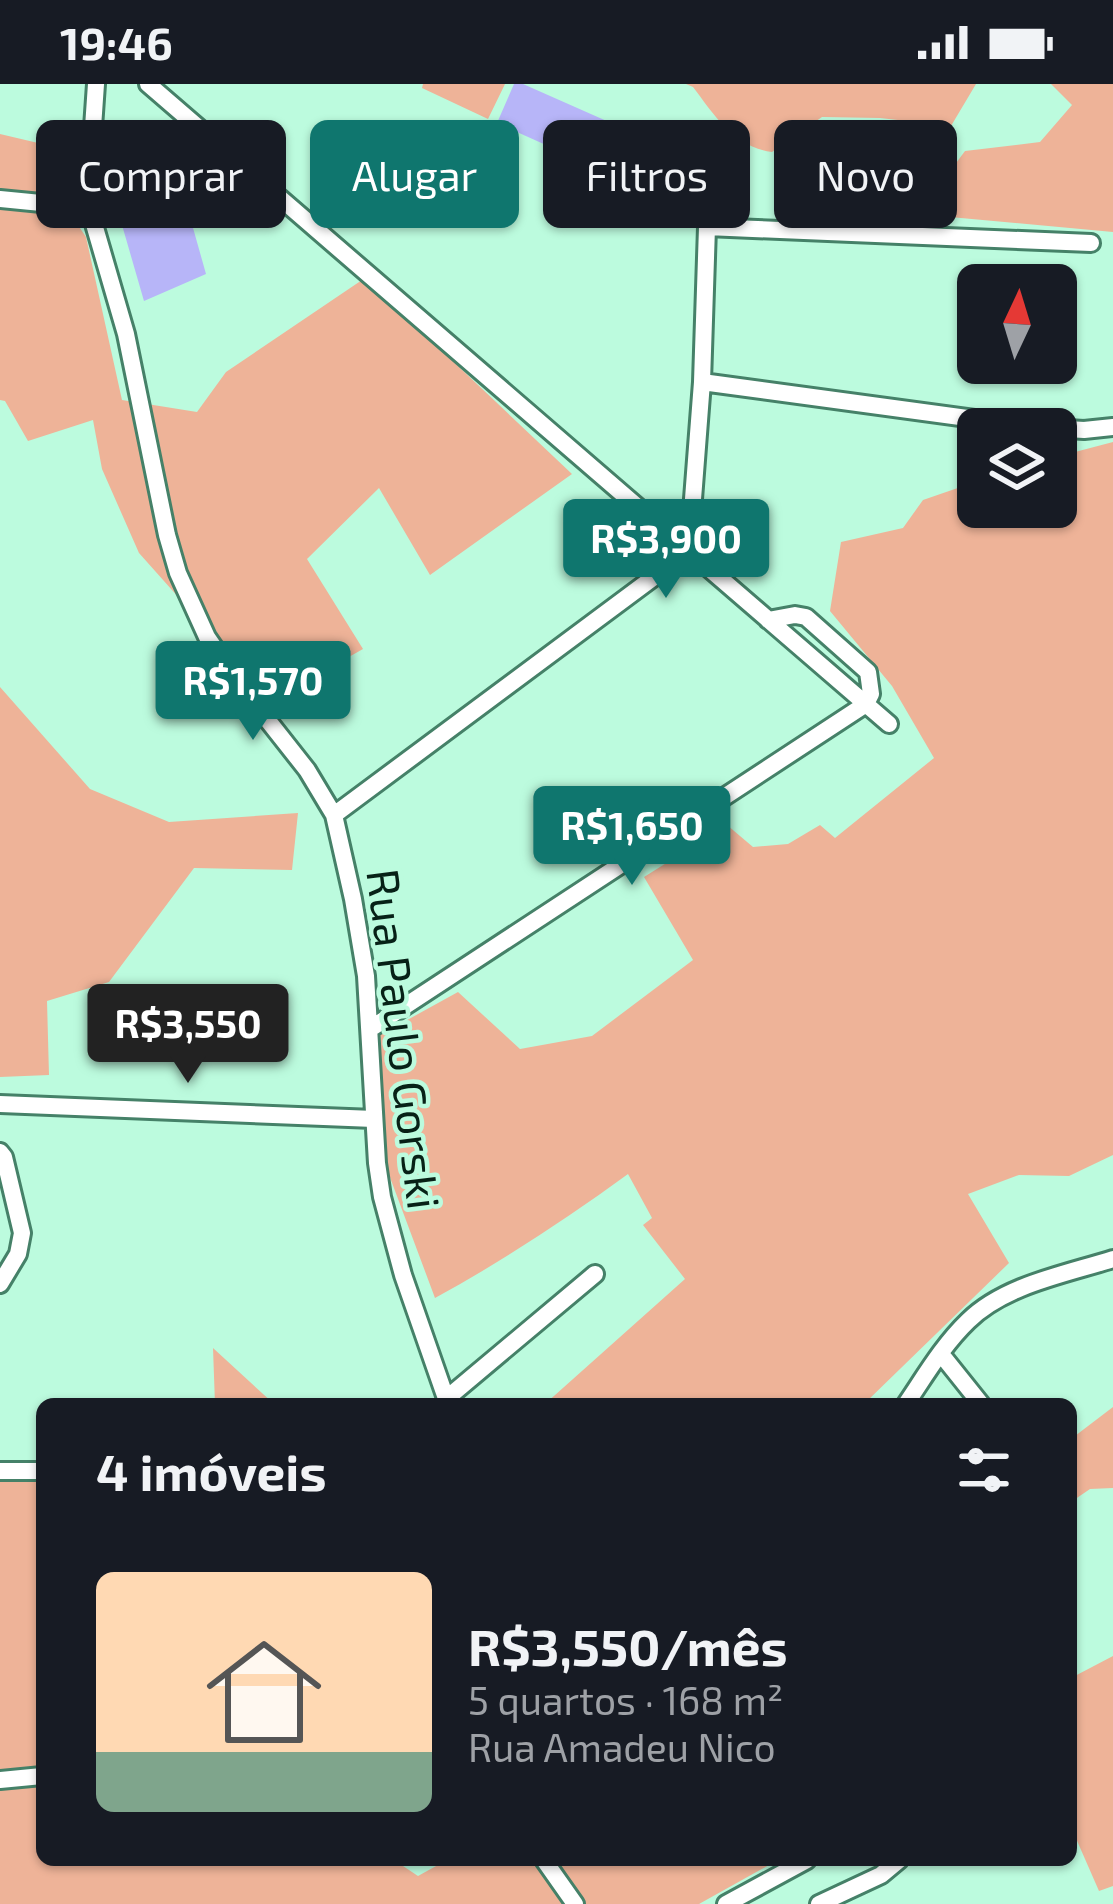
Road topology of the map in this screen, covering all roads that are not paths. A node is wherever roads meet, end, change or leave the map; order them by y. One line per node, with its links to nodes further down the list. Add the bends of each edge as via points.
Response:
1 (96, 84): 3 (street, Rua Paulo Gorski)
2 (148, 84): 10 (street)
3 (93, 120)
4 (0, 199): 5 (street)
5 (36, 203)
6 (96, 228): 14 (street, Rua Paulo Gorski, via 178,573 224,664)
7 (1091, 243): 8 (street, via 706,226)
8 (702, 382): 9 (street, via 1034,427); 10 (street)
9 (1113, 427)
10 (689, 551): 11 (street); 14 (street)
11 (768, 620): 12 (street); 12 (street, via 806,617 868,672)
12 (866, 704): 13 (street); 15 (street)
13 (889, 724)
14 (334, 815): 15 (street, Rua Paulo Gorski)
15 (370, 1029): 17 (street, Rua Paulo Gorski)
16 (0, 1104): 17 (street)
17 (374, 1120): 23 (street, Rua Paulo Gorski, via 391,1234)
18 (0, 1152): 21 (street, via 22,1233)
19 (1113, 1258): 22 (street, via 987,1306)
20 (595, 1274): 24 (street)
21 (0, 1284)
22 (941, 1354): 25 (street); 26 (street)
23 (446, 1398)
24 (452, 1398)
25 (910, 1398)
26 (976, 1398)
27 (0, 1471): 28 (street)
28 (36, 1471)
29 (36, 1777): 30 (street)
30 (0, 1780)
31 (548, 1866): 34 (street)
32 (796, 1866): 35 (street)
33 (892, 1866): 36 (street)
34 (575, 1904)
35 (726, 1904)
36 (819, 1904)

